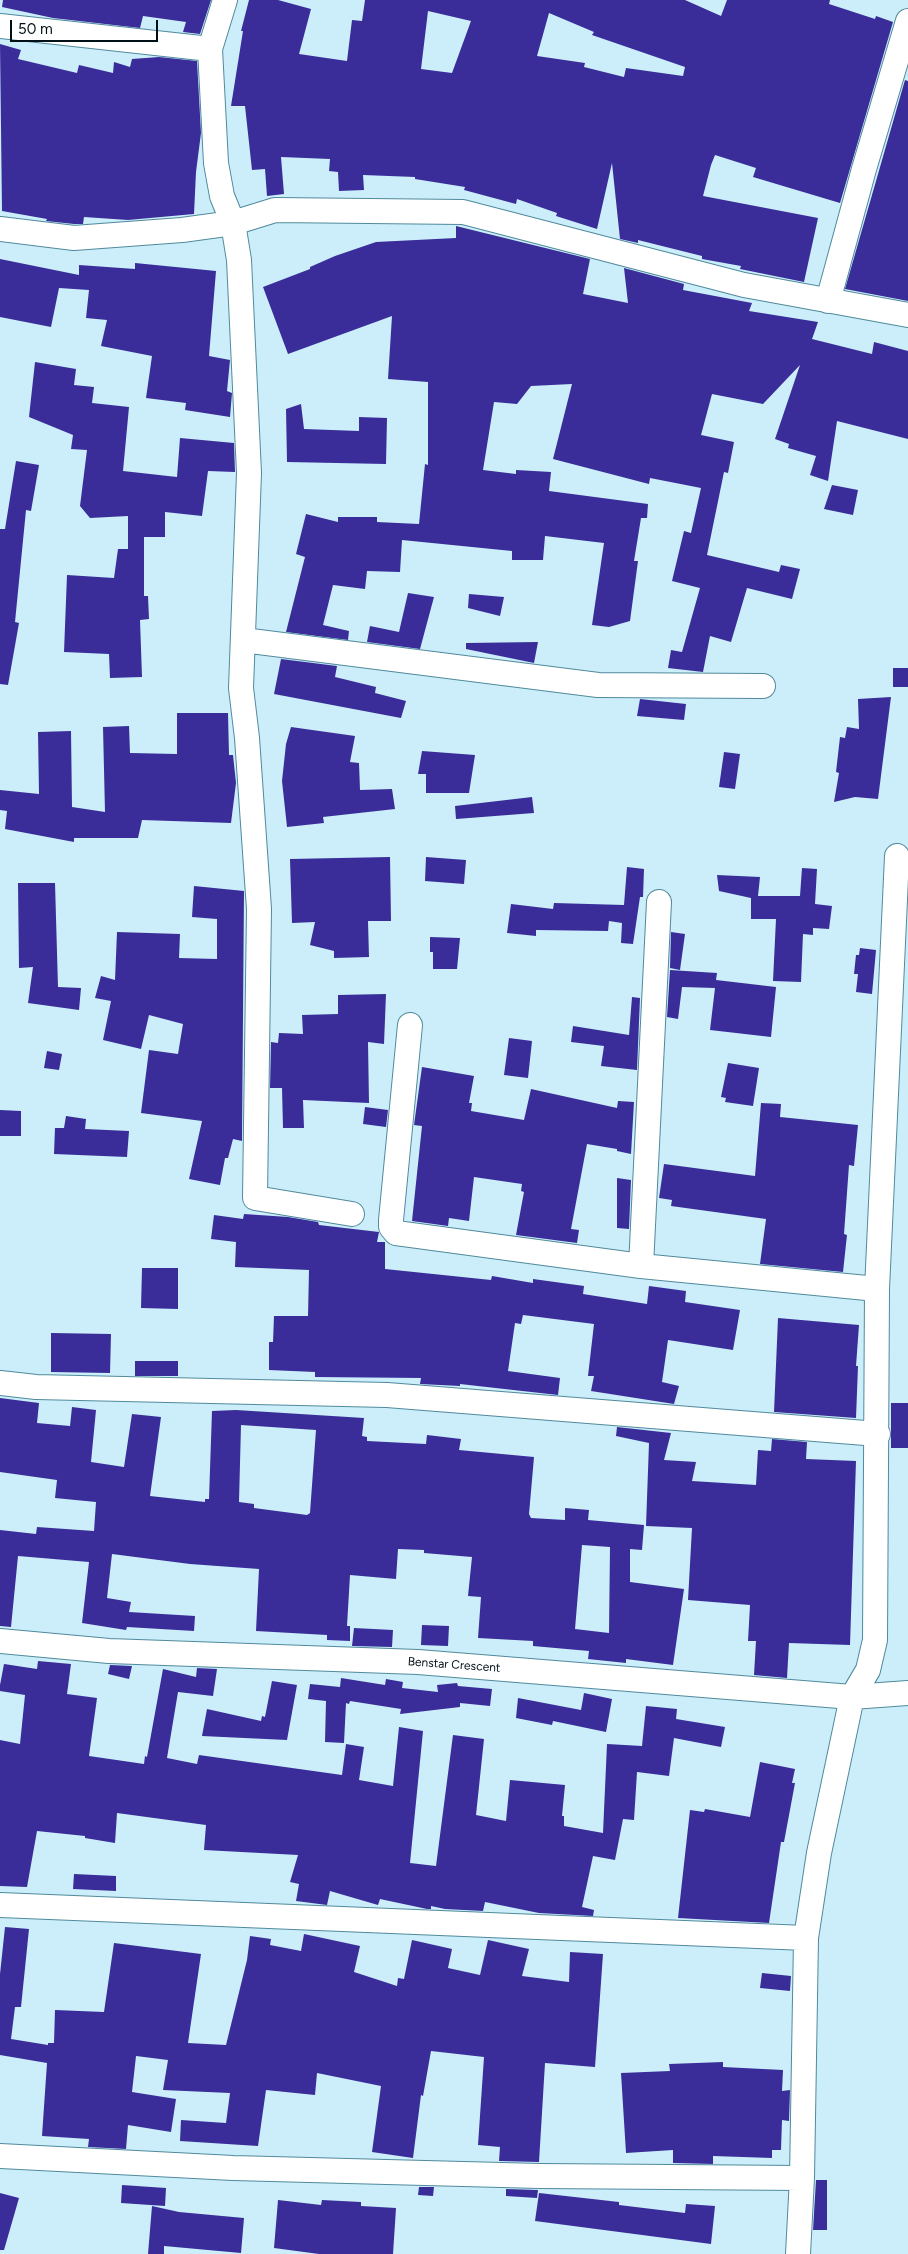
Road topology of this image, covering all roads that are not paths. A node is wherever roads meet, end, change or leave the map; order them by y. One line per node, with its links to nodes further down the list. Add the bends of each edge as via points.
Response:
1 (225, 0): 4 (street)
2 (908, 21): 5 (street)
3 (0, 26): 4 (street)
4 (210, 48): 6 (street, via 216,163 222,196)
5 (901, 74): 8 (street)
6 (233, 223): 7 (street, via 74,238); 8 (street, via 275,210 463,212 744,285); 10 (street, via 239,260 249,474)
7 (0, 228)
8 (828, 301): 9 (street)
9 (908, 315)
10 (243, 640): 11 (street, via 598,684); 15 (street, via 241,688 259,909 255,1198)
11 (763, 686)
12 (897, 856): 17 (street)
13 (659, 902): 16 (street)
14 (410, 1025): 16 (street, via 391,1220 391,1227 396,1233)
15 (352, 1214)
16 (640, 1266): 17 (street)
17 (877, 1289): 19 (street)
18 (0, 1384): 19 (street, via 387,1395)
19 (878, 1434): 22 (street, via 875,1640 868,1670)
20 (0, 1641): 22 (street, Benstar Crescent, via 109,1651 418,1662)
21 (908, 1693): 22 (street, Benstar Crescent)
22 (852, 1697): 24 (street)
23 (0, 1905): 24 (street)
24 (806, 1938): 26 (street)
25 (0, 2156): 26 (street, via 272,2169)
26 (802, 2178): 27 (street)
27 (798, 2254)

